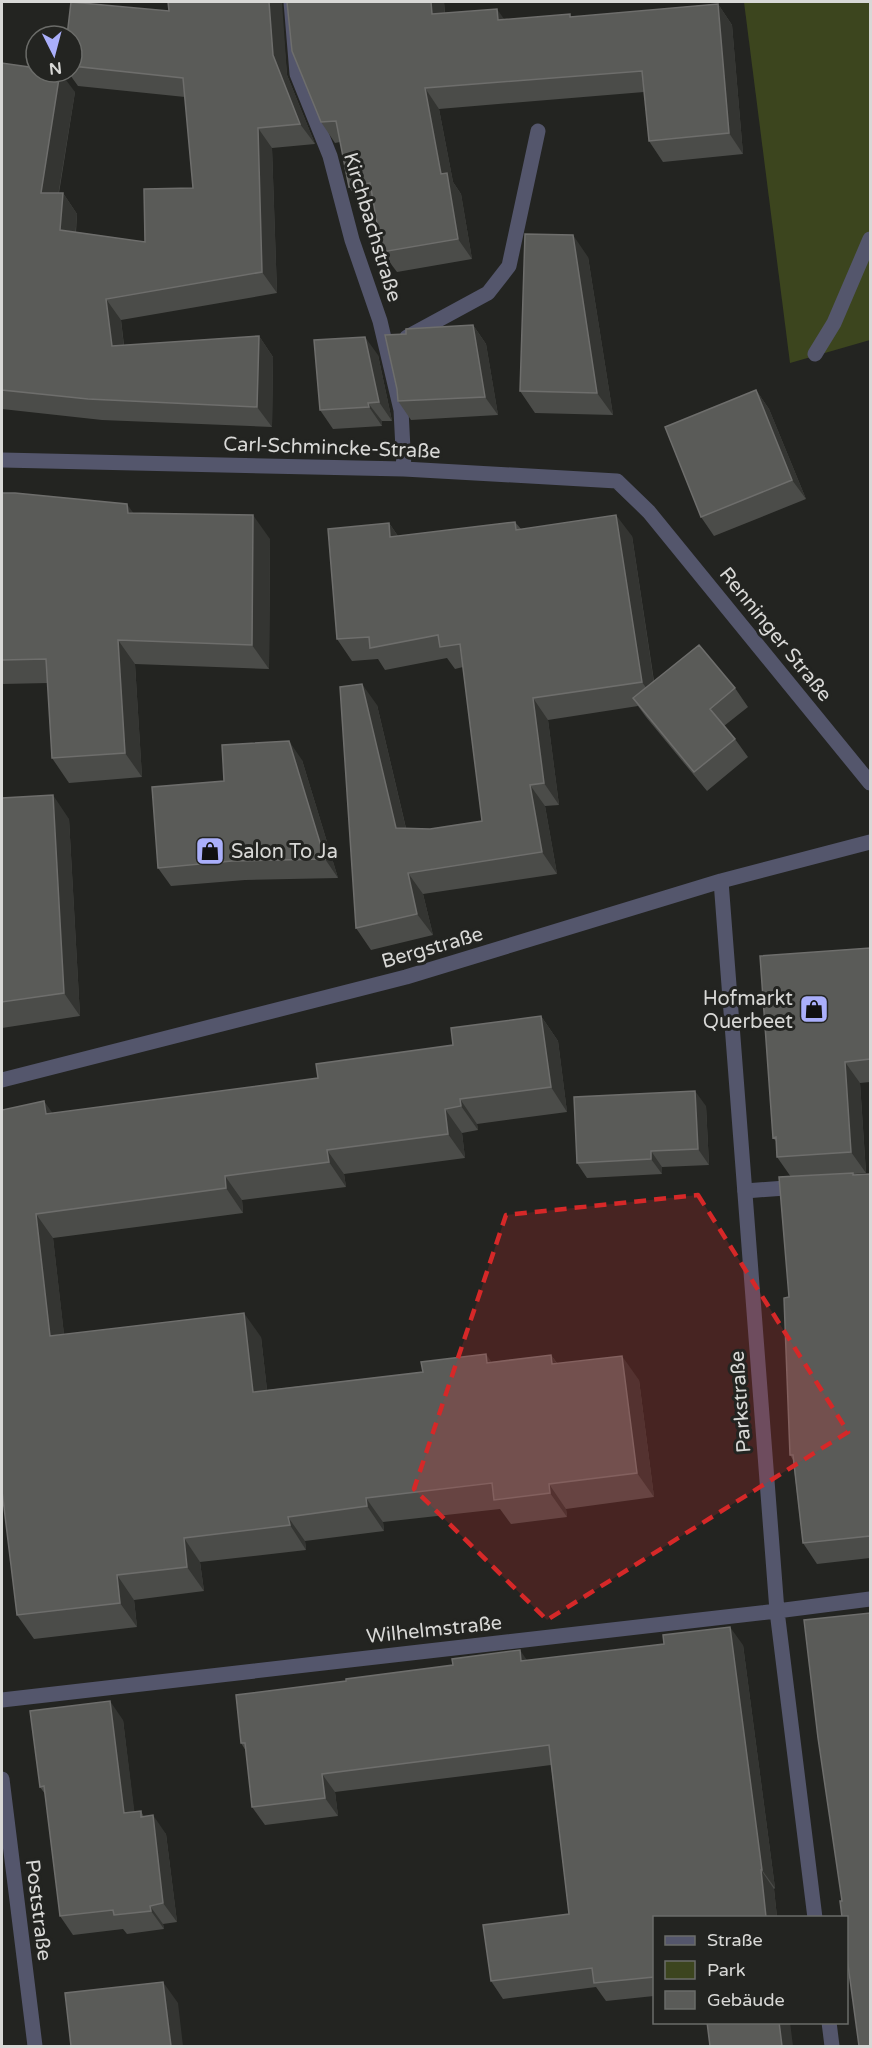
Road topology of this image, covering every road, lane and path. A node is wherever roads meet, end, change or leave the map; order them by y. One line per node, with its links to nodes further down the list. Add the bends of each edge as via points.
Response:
1 (292, 2): 4 (street, Kirchbachstraße, via 297,74 330,156)
2 (538, 131): 4 (street, via 509,266 488,293)
3 (870, 239): 5 (street, via 834,323)
4 (386, 349): 7 (street, Kirchbachstraße, via 400,410)
5 (815, 354)
6 (2, 460): 7 (street, Carl-Schmincke-Straße)
7 (404, 469): 8 (street, Carl-Schmincke-Straße, via 617,481)
8 (649, 512): 9 (street, Renninger Straße)
9 (870, 783)
10 (870, 842): 11 (street, Bergstraße)
11 (721, 881): 12 (street, Bergstraße, via 406,977); 14 (street, Parkstraße)
12 (2, 1080)
13 (813, 1186): 14 (street)
14 (745, 1191): 16 (street, Parkstraße)
15 (870, 1599): 16 (street, Wilhelmstraße)
16 (777, 1611): 17 (street, Wilhelmstraße); 19 (street, Parkstraße)
17 (2, 1700)
18 (2, 1779): 21 (street, Poststraße)
19 (816, 1916)
20 (829, 2024): 22 (street)
21 (35, 2046)
22 (832, 2046)

